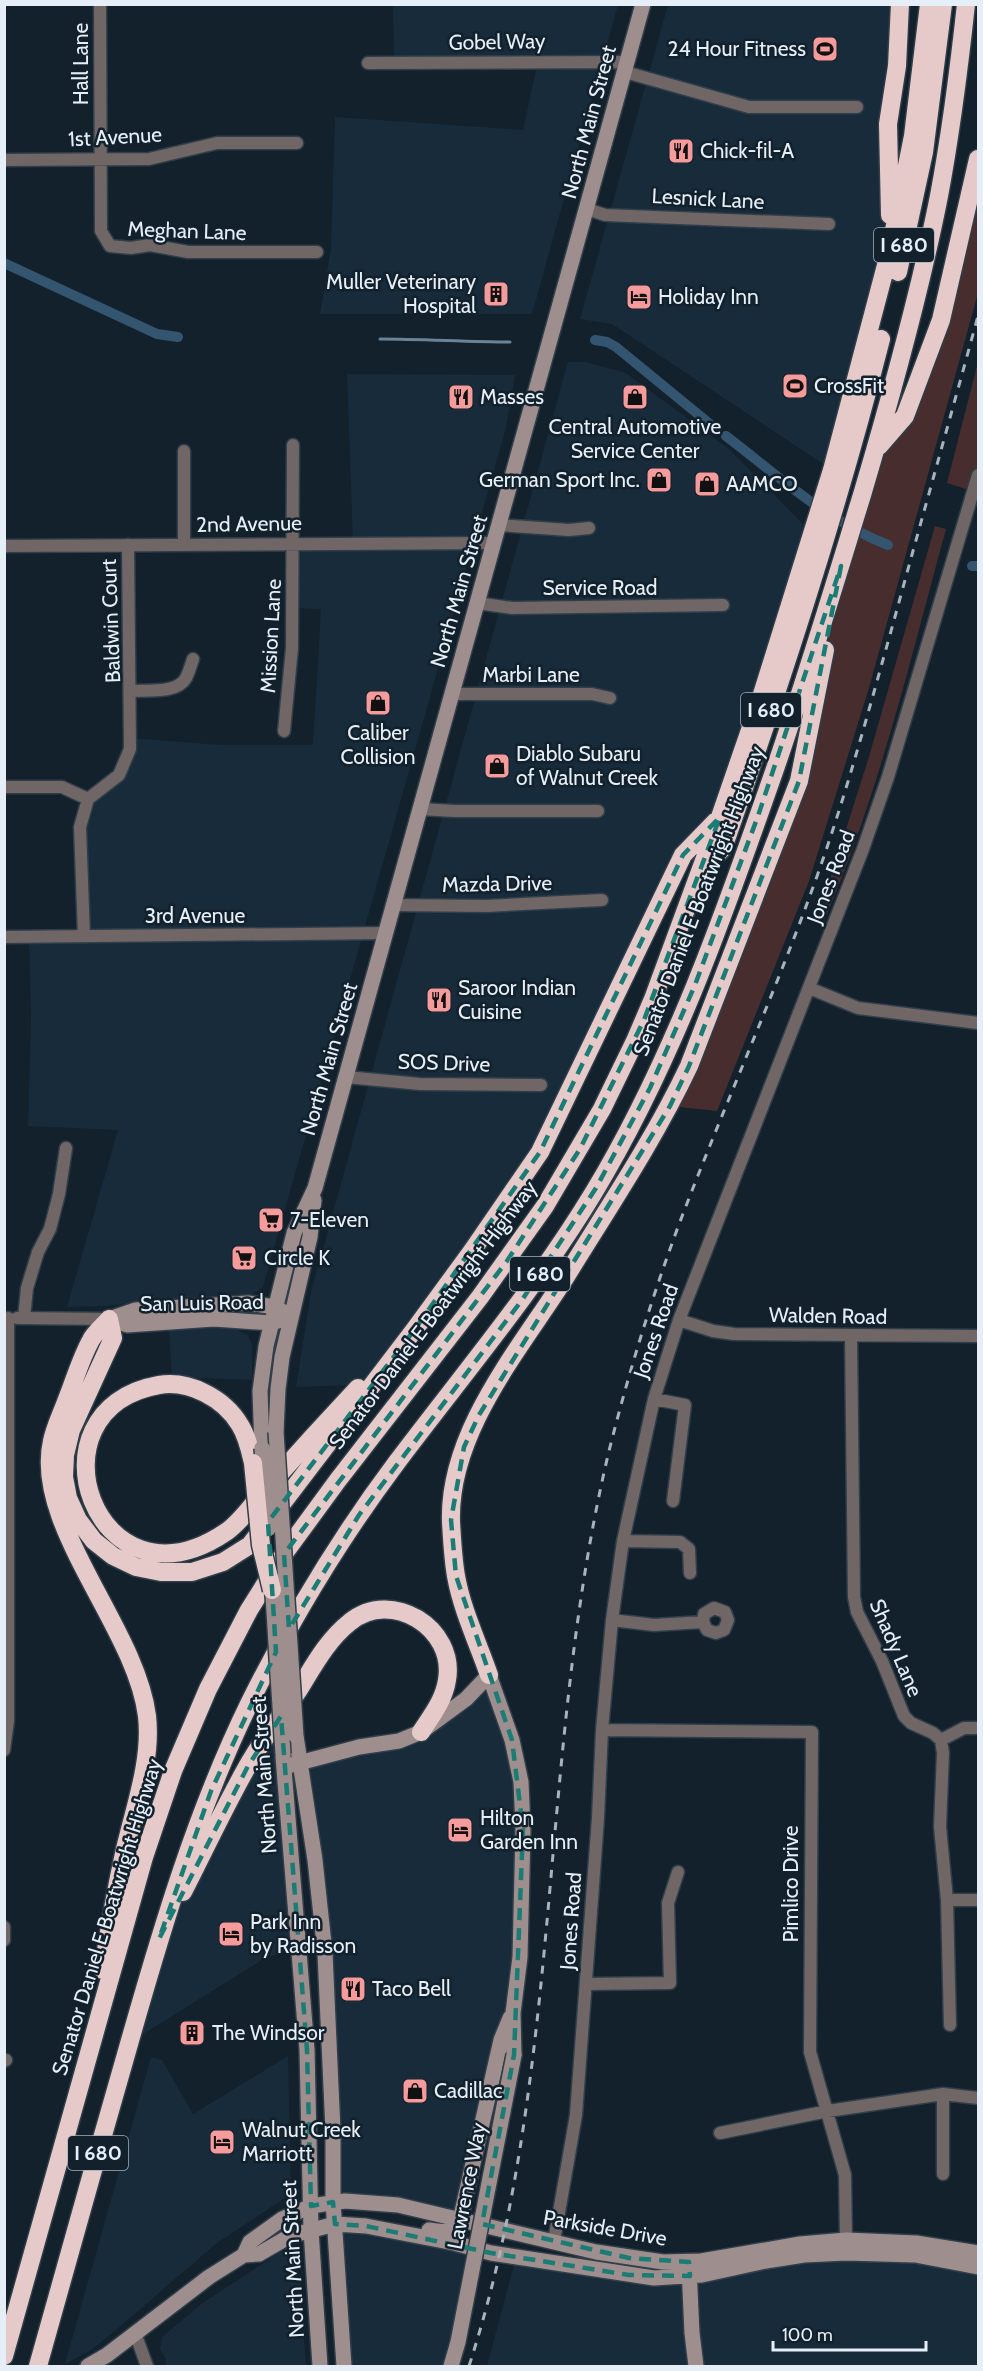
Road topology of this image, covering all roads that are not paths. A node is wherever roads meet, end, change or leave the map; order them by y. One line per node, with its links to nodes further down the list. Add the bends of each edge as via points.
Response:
1 (100, 4): 11 (street, Hall Lane)
2 (643, 4): 8 (main road, North Main Street)
3 (900, 4): 17 (highway, via 897,66 888,124)
4 (929, 4): 17 (highway, Senator Daniel E Boatwright Highway / I 680, via 913,136)
5 (943, 4): 23 (highway, I 680, via 915,200 871,376)
6 (966, 4): 22 (highway, Senator Daniel E Boatwright Highway / I 680, via 938,200)
7 (368, 63): 8 (street, Gobel Way)
8 (626, 67): 9 (street, Gobel Way, via 749,108); 15 (main road, North Main Street)
9 (857, 107)
10 (297, 143): 11 (street, 1st Avenue, via 217,143 155,158)
11 (101, 159): 13 (street, 1st Avenue); 18 (street, Meghan Lane, via 100,231 110,246 150,245 188,252)
12 (978, 159): 19 (highway)
13 (4, 160)
14 (978, 207): 19 (highway)
15 (587, 209): 16 (street, Lesnick Lane, via 604,215); 25 (main road, North Main Street)
16 (829, 224)
17 (890, 250): 23 (highway, Senator Daniel E Boatwright Highway / I 680)
18 (317, 252)
19 (951, 279): 22 (highway, via 941,320 905,416)
20 (293, 445): 28 (street, Mission Lane)
21 (184, 450): 30 (street)
22 (875, 451): 33 (highway, Senator Daniel E Boatwright Highway / I 680)
23 (837, 475): 27 (highway, Senator Daniel E Boatwright Highway / I 680)
24 (978, 475): 52 (street, Jones Road, via 888,777)
25 (499, 525): 26 (street); 29 (main road, North Main Street)
26 (589, 528)
27 (820, 535): 45 (highway, Senator Daniel E Boatwright Highway / I 680); 46 (highway, I 680, via 792,649 723,848)
28 (294, 543): 29 (street, 2nd Avenue); 30 (street, 2nd Avenue); 40 (street, Mission Lane, via 292,648)
29 (494, 543): 34 (main road, North Main Street)
30 (184, 544): 31 (street, 2nd Avenue)
31 (128, 545): 32 (street, 2nd Avenue); 37 (street, Baldwin Court)
32 (4, 546)
33 (842, 561): 76 (highway, via 799,781 689,1065 636,1163 492,1390 464,1447 451,1520 456,1576); 88 (highway, Senator Daniel E Boatwright Highway / I 680, via 788,732 735,880 682,1016 640,1109 548,1263 378,1487 311,1591 219,1770)
34 (477, 603): 35 (street, Service Road, via 512,608); 38 (main road, North Main Street)
35 (723, 605)
36 (193, 659): 37 (street, Baldwin Court, via 179,685)
37 (130, 691): 42 (street, via 130,749 119,775)
38 (452, 694): 39 (street, Marbi Lane, via 592,694); 43 (main road, North Main Street)
39 (610, 698)
40 (284, 731)
41 (4, 787): 42 (street, via 62,787)
42 (88, 799): 50 (street, via 81,827)
43 (420, 809): 44 (street); 48 (main road, North Main Street)
44 (598, 811)
45 (720, 817): 46 (highway, Senator Daniel E Boatwright Highway / I 680); 65 (highway, via 683,855 540,1152)
46 (700, 870): 93 (highway, Senator Daniel E Boatwright Highway / I 680, via 635,1041 568,1168 507,1261 286,1551 222,1659 165,1792)
47 (602, 900): 48 (street, Mazda Drive, via 486,906)
48 (393, 904): 49 (main road, North Main Street)
49 (386, 933): 50 (street, 3rd Avenue); 54 (main road, North Main Street)
50 (84, 936): 51 (street, 3rd Avenue)
51 (4, 937)
52 (809, 988): 53 (street, via 858,1008); 63 (street, Jones Road)
53 (978, 1023)
54 (346, 1077): 55 (street, SOS Drive, via 420,1084); 57 (main road, North Main Street)
55 (541, 1084)
56 (66, 1148): 61 (street, via 50,1229 27,1288)
57 (315, 1188): 58 (main road, North Main Street, via 294,1233); 59 (main road, North Main Street, via 310,1237)
58 (275, 1307): 59 (main road, San Luis Road); 62 (main road, San Luis Road, via 248,1302 135,1310); 64 (main road, North Main Street)
59 (290, 1316): 64 (main road, San Luis Road); 83 (main road, North Main Street, bridge, via 279,1378 276,1432)
60 (6, 1318): 61 (street, San Luis Road); 81 (street, via 8,1721)
61 (24, 1318): 62 (street, San Luis Road)
62 (109, 1319): 64 (main road, San Luis Road, via 127,1325 214,1319); 65 (highway, via 113,1338 71,1430 65,1455 68,1498 94,1541 136,1567 161,1572 192,1572 223,1562 250,1545); 93 (highway, via 92,1338 82,1360 52,1443 50,1471 62,1521 128,1650 142,1686 147,1718 147,1759 110,1915)
63 (679, 1320): 66 (street, Walden Road, via 734,1334); 68 (street, Jones Road)
64 (272, 1323): 69 (main road, North Main Street, via 260,1391)
65 (415, 1329): 69 (highway, via 384,1356 228,1531 194,1550 164,1554 136,1548 110,1531 94,1506 86,1483 86,1455 100,1418 125,1396 163,1385 208,1394 240,1425)
66 (851, 1336): 67 (street, Walden Road); 80 (street, Shady Lane, via 857,1612 904,1716)
67 (978, 1336)
68 (654, 1399): 70 (street, via 685,1406); 71 (street, Jones Road)
69 (258, 1456): 73 (highway, bridge, via 261,1545)
70 (673, 1501)
71 (623, 1541): 72 (street, via 680,1542 689,1549); 74 (street, Jones Road)
72 (690, 1573)
73 (272, 1590): 82 (main road, North Main Street, bridge)
74 (612, 1620): 75 (street, via 654,1625); 78 (street, Jones Road)
75 (703, 1622)
76 (489, 1675): 79 (main road, via 466,1699); 91 (main road, Lawrence Way, via 512,1740 521,1782 524,1829 520,1957)
77 (978, 1728): 80 (street, via 964,1728)
78 (603, 1730): 90 (street, Jones Road); 96 (street, Pimlico Drive, via 812,1732 810,2052)
79 (421, 1732): 83 (main road, via 399,1741); 88 (highway, via 441,1702 448,1679 443,1644 417,1617 396,1610 372,1610 351,1620 332,1639 248,1766)
80 (941, 1740): 86 (street, via 940,1827)
81 (4, 1750)
82 (284, 1761): 83 (main road); 100 (main road, North Main Street, via 307,2050)
83 (300, 1763): 99 (main road, North Main Street, via 325,1953)
84 (678, 1872): 90 (street, via 668,1903 670,1983)
85 (978, 1899): 86 (street)
86 (946, 1900): 92 (street)
87 (4, 1927): 89 (street)
88 (159, 1939): 115 (highway, Senator Daniel E Boatwright Highway / I 680)
89 (4, 1940)
90 (586, 1984): 106 (street, Jones Road, via 576,2115)
91 (513, 2013): 101 (main road, Lawrence Way, via 501,2040); 120 (main road, Lawrence Way, bridge, via 514,2055)
92 (950, 2025)
93 (93, 2043): 114 (highway, Senator Daniel E Boatwright Highway / I 680)
94 (943, 2094): 95 (street); 96 (street); 98 (street)
95 (978, 2098)
96 (828, 2111): 97 (street); 105 (street, Pimlico Drive, via 845,2175)
97 (720, 2133)
98 (944, 2174)
99 (333, 2202): 100 (main road, Parkside Drive); 101 (main road, Parkside Drive, via 398,2205); 102 (main road, North Main Street)
100 (311, 2206): 104 (main road, North Main Street); 109 (main road, Parkside Drive, via 282,2219 250,2242)
101 (461, 2218): 103 (main road, via 454,2230 441,2232 388,2222); 106 (main road, Parkside Drive)
102 (335, 2224): 103 (main road, Parkside Drive); 104 (main road, Parkside Drive); 119 (main road, North Main Street)
103 (366, 2226): 107 (main road, Parkside Drive)
104 (311, 2230): 109 (main road, Parkside Drive, via 290,2236 259,2254); 118 (main road, North Main Street)
105 (846, 2240): 108 (main road, Parkside Drive, via 916,2243); 111 (main road, Parkside Drive, via 800,2244)
106 (554, 2241): 107 (main road, via 532,2250); 111 (main road, Parkside Drive); 112 (main road, via 564,2252 609,2264)
107 (491, 2253): 112 (main road, Parkside Drive)
108 (978, 2253)
109 (244, 2255): 113 (main road, Parkside Drive)
110 (978, 2267): 111 (main road, Parkside Drive, via 915,2255 846,2253)
111 (689, 2269): 112 (main road, Parkside Drive, via 654,2278); 121 (main road)
112 (628, 2275)
113 (135, 2333): 116 (main road, Parkside Drive); 117 (street)
114 (4, 2356)
115 (38, 2367)
116 (88, 2367)
117 (147, 2367)
118 (320, 2367)
119 (344, 2367)
120 (452, 2367)
121 (696, 2367)

